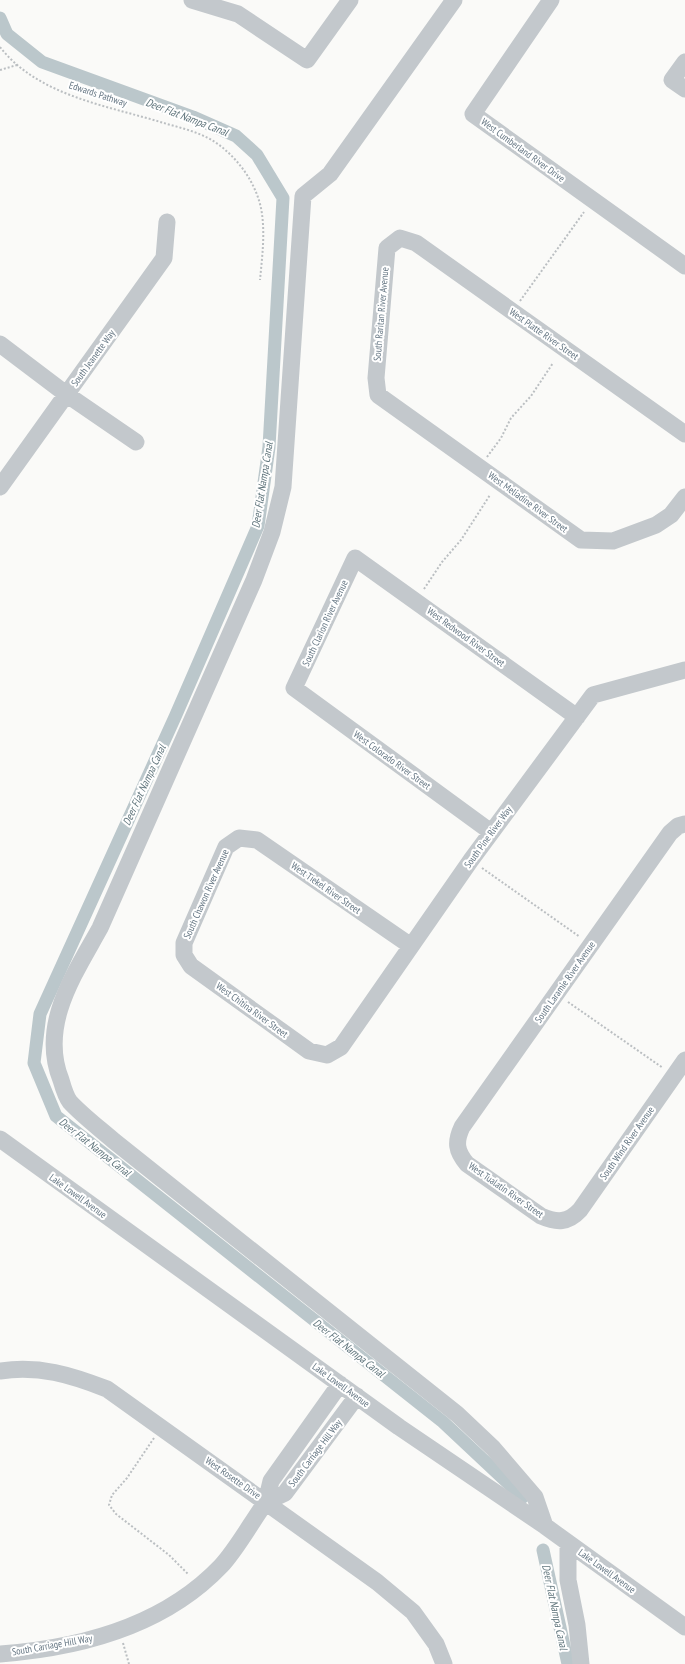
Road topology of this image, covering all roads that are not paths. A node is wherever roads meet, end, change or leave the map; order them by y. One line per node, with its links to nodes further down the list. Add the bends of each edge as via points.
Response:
1 (192, 0): 2 (street, via 238,14 307,60)
2 (350, 0)
3 (454, 0): 35 (street, via 330,174 303,196 284,479 272,532 254,580 100,928 56,1015 53,1038 56,1069 69,1101 114,1141 457,1414 493,1448 535,1497)
4 (551, 0): 9 (street, West Cumberland River Drive, via 472,114)
5 (685, 62): 6 (street, via 672,80)
6 (685, 89)
7 (167, 222): 11 (street, South Jeanette Way, via 164,258)
8 (400, 238): 12 (street, South Raritan River Avenue, via 387,248 376,378); 13 (street, West Platte River Street, via 416,243)
9 (685, 266)
10 (0, 344): 11 (street)
11 (66, 394): 14 (street); 15 (street, South Jeanette Way)
12 (378, 395): 16 (street, West Meliadine River Street, via 581,540 613,541 656,525 671,515)
13 (685, 434)
14 (136, 442)
15 (0, 487)
16 (685, 497)
17 (355, 558): 19 (street, South Clarion River Avenue); 20 (street, West Redwood River Street)
18 (685, 670): 20 (street, South Pine River Way, via 593,695)
19 (294, 688): 22 (street, West Colorado River Street)
20 (577, 717): 22 (street, South Pine River Way)
21 (685, 824): 29 (street, South Laramie River Avenue, via 670,833 591,944 462,1127 457,1138)
22 (491, 832): 24 (street, South Pine River Way)
23 (239, 838): 24 (street, West Tiekel River Street, via 257,840); 25 (street, South Chawon River Avenue, via 226,847 184,943)
24 (411, 946): 26 (street, South Pine River Way, via 341,1047)
25 (184, 955): 26 (street, West Chitina River Street, via 191,966 309,1051)
26 (327, 1055)
27 (685, 1060): 30 (street, South Wind River Avenue, via 580,1210 573,1218)
28 (0, 1139): 32 (street, Lake Lowell Avenue)
29 (457, 1147): 30 (street, West Tualatin River Street, via 467,1164 541,1216)
30 (564, 1222)
31 (0, 1371): 34 (street, West Rosette Drive, via 41,1370 71,1375 107,1389)
32 (340, 1384): 33 (street, Lake Lowell Avenue); 34 (street, South Carriage Hill Way, via 271,1481)
33 (357, 1396): 34 (street, South Carriage Hill Way, via 285,1493); 35 (street, Lake Lowell Avenue)
34 (266, 1502): 38 (street, South Carriage Hill Way, via 221,1565 199,1586 164,1611 84,1642); 39 (street, West Rosette Drive, via 377,1582 413,1612 436,1644)
35 (544, 1526): 36 (street, Lake Lowell Avenue)
36 (568, 1543): 37 (street, Lake Lowell Avenue); 40 (street, via 568,1580 577,1625)
37 (685, 1627)
38 (0, 1654)
39 (444, 1664)
40 (581, 1664)

